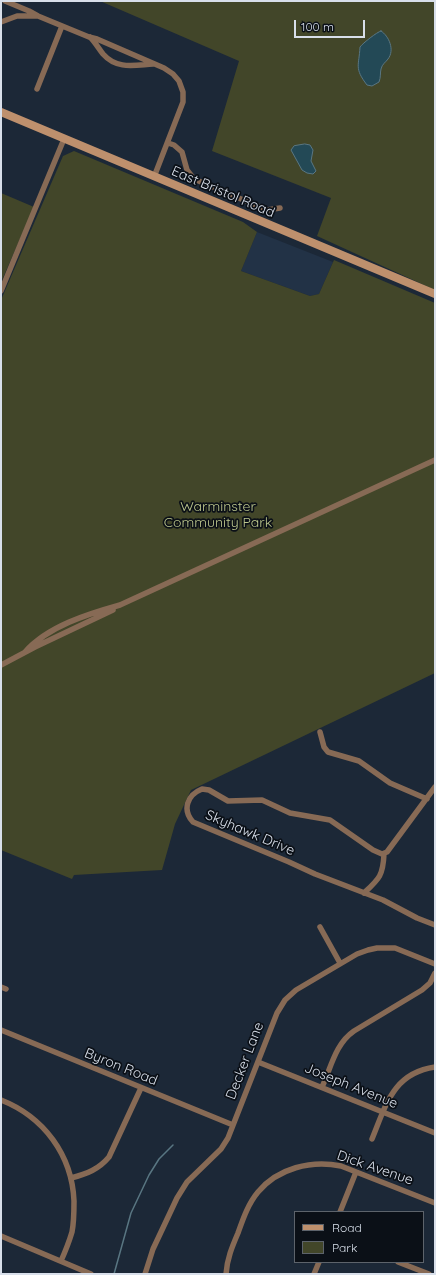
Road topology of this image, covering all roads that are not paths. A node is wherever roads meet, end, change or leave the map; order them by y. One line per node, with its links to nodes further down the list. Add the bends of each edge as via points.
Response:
1 (5, 1): 2 (street)
2 (38, 16): 3 (street, via 17,16); 4 (street)
3 (1, 22)
4 (62, 26): 5 (street); 7 (street)
5 (90, 37): 6 (street); 6 (street, via 106,56 118,64)
6 (153, 64): 10 (street, via 175,76 183,92 182,106)
7 (37, 89)
8 (1, 112): 9 (main road, East Bristol Road)
9 (64, 139): 11 (main road, East Bristol Road); 13 (street)
10 (168, 143): 11 (street); 12 (street, East Bristol Road, via 182,152 189,173 198,182 267,210)
11 (154, 177): 14 (main road, East Bristol Road)
12 (280, 208)
13 (1, 291)
14 (435, 294)
15 (435, 460): 16 (street, via 120,605 94,612 46,634 25,652)
16 (1, 665)
17 (320, 732): 19 (street, via 328,752 359,761 390,783)
18 (435, 789): 19 (street)
19 (427, 800): 20 (street)
20 (383, 854): 21 (street, via 382,874); 21 (street, Skyhawk Drive, via 373,850 330,820 290,813 262,800 231,802 205,788 194,793 188,800 188,814 193,822)
21 (364, 893): 22 (street, Skyhawk Drive)
22 (435, 925)
23 (320, 927): 24 (street)
24 (340, 964): 25 (street, Decker Lane, via 362,951 377,948 395,948); 28 (street, Decker Lane, via 296,990 285,1000 277,1013)
25 (435, 964)
26 (435, 973): 31 (street, via 430,983 422,990 344,1039 337,1049)
27 (1, 1030): 30 (street, Byron Road)
28 (258, 1062): 31 (street, Joseph Avenue); 34 (street, Decker Lane)
29 (435, 1067): 33 (street, via 420,1070 402,1081 392,1093)
30 (141, 1088): 34 (street, Byron Road); 38 (street, via 104,1164)
31 (322, 1088): 33 (street, Joseph Avenue)
32 (1, 1100): 38 (street, via 20,1109 42,1126 59,1148)
33 (383, 1112): 35 (street, Joseph Avenue); 36 (street)
34 (233, 1125): 46 (street, Decker Lane, via 221,1149 187,1182 177,1198 153,1249)
35 (435, 1133)
36 (372, 1139)
37 (356, 1172): 39 (street, Dick Avenue); 40 (street); 47 (street, Dick Avenue, via 335,1165 307,1165 287,1170 268,1182 258,1192 246,1212 227,1260)
38 (71, 1178): 42 (street, via 74,1192 73,1223)
39 (435, 1203)
40 (340, 1211)
41 (1, 1236): 42 (street)
42 (61, 1261): 45 (street)
43 (319, 1263): 48 (street)
44 (401, 1263): 49 (street)
45 (91, 1274)
46 (145, 1274)
47 (226, 1274)
48 (314, 1274)
49 (429, 1274)

